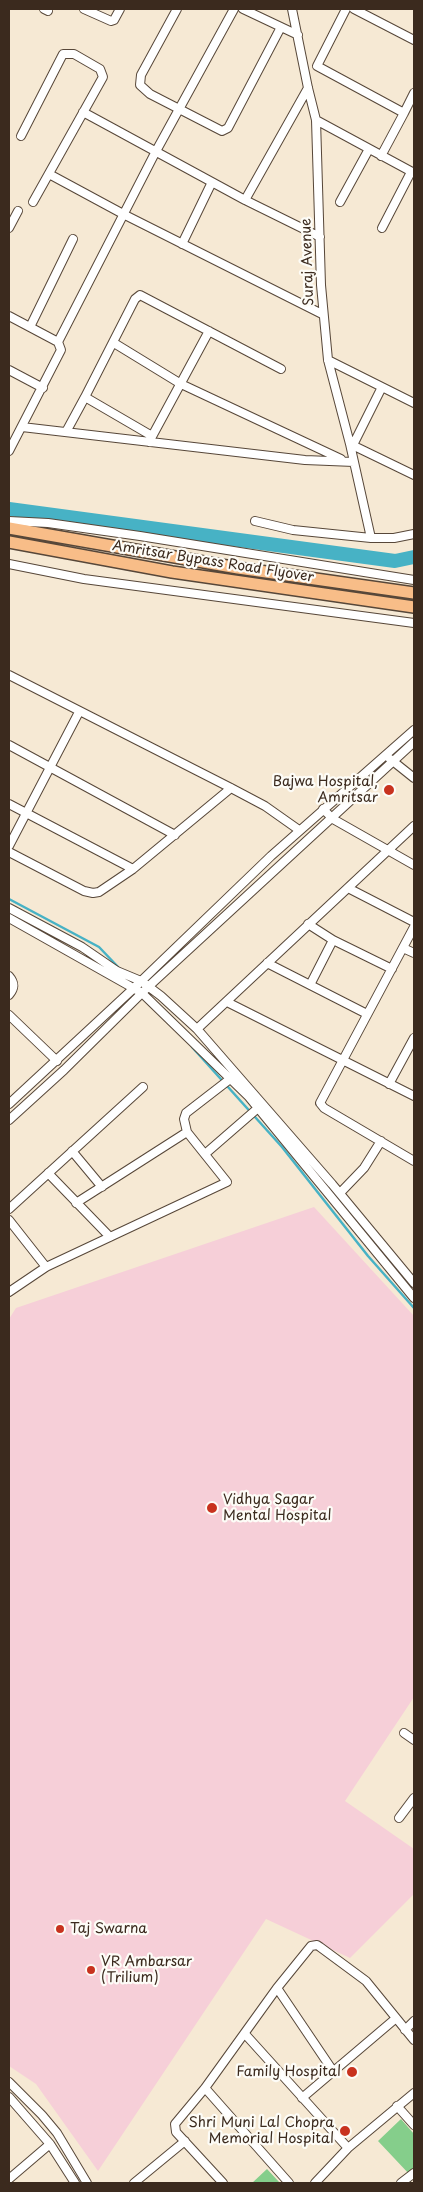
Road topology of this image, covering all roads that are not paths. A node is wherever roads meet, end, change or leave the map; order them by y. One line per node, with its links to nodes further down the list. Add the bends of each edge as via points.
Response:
1 (84, 9): 2 (street, via 111,21)
2 (120, 9)
3 (177, 9): 16 (street, via 139,82 144,90)
4 (234, 9): 16 (street)
5 (243, 9): 9 (street)
6 (292, 9): 10 (street, Suraj Avenue)
7 (346, 9): 12 (street)
8 (354, 9): 11 (street)
9 (281, 27): 10 (street); 16 (street, via 226,130 219,130)
10 (298, 35): 13 (street, Suraj Avenue)
11 (414, 40)
12 (317, 66): 13 (street); 18 (street)
13 (304, 67): 14 (street, Suraj Avenue)
14 (308, 88): 19 (street, Suraj Avenue); 27 (street)
15 (414, 93): 18 (street)
16 (179, 109): 22 (street)
17 (83, 112): 20 (street, via 103,76 102,72 74,54 66,53); 22 (street); 25 (street)
18 (404, 113): 23 (street)
19 (316, 120): 21 (street); 34 (street, Suraj Avenue)
20 (21, 136)
21 (369, 149): 23 (street); 29 (street)
22 (155, 153): 26 (street); 31 (street)
23 (381, 156): 24 (street)
24 (413, 173): 33 (street)
25 (49, 174): 28 (street); 31 (street)
26 (212, 182): 27 (street); 36 (street)
27 (245, 200): 34 (street)
28 (34, 202)
29 (340, 202)
30 (18, 211): 32 (street)
31 (125, 215): 36 (street); 41 (street)
32 (9, 228)
33 (382, 228)
34 (320, 237): 37 (street, Suraj Avenue)
35 (73, 239): 39 (street)
36 (182, 244): 37 (street)
37 (322, 314): 43 (street, Suraj Avenue)
38 (9, 316): 39 (street)
39 (30, 327): 41 (street)
40 (209, 331): 42 (street, via 140,295 135,299); 44 (street); 46 (street)
41 (58, 342): 48 (street, via 60,354)
42 (114, 344): 46 (street); 49 (street)
43 (328, 360): 47 (street); 54 (street, Suraj Avenue)
44 (281, 368)
45 (9, 370): 48 (street)
46 (181, 384): 53 (street); 56 (street)
47 (382, 387): 50 (street); 54 (street)
48 (43, 388): 51 (street)
49 (85, 397): 52 (street); 53 (street)
50 (414, 403)
51 (22, 427): 52 (street); 55 (street)
52 (66, 432): 53 (street)
53 (150, 439): 56 (street, via 305,460)
54 (352, 444): 57 (street, Suraj Avenue); 58 (street)
55 (9, 451)
56 (343, 460): 57 (street)
57 (354, 462): 63 (street, Suraj Avenue)
58 (414, 475)
59 (9, 521): 66 (street, via 140,536)
60 (255, 522): 63 (street, via 294,530)
61 (14, 530): 67 (highway, Amritsar Bypass Road Flyover, via 238,568)
62 (414, 534): 63 (street)
63 (371, 538)
64 (9, 542): 68 (highway, Amritsar Bypass Road Flyover, via 172,572)
65 (9, 564): 69 (street, via 84,579)
66 (414, 580)
67 (414, 593)
68 (414, 607)
69 (414, 624)
70 (9, 675): 71 (street)
71 (78, 712): 77 (street); 79 (street)
72 (414, 730): 75 (street)
73 (414, 742): 76 (street)
74 (9, 745): 77 (street)
75 (385, 755): 76 (street); 81 (street)
76 (392, 761): 78 (street); 83 (street)
77 (50, 767): 82 (street); 86 (street)
78 (414, 778)
79 (231, 788): 85 (street); 86 (street)
80 (9, 804): 82 (street)
81 (322, 809): 83 (street); 85 (street)
82 (26, 814): 87 (street); 91 (street)
83 (333, 819): 88 (street); 106 (street, via 306,840)
84 (414, 826): 88 (street)
85 (299, 830): 104 (street)
86 (175, 835): 91 (street)
87 (9, 846)
88 (387, 851): 90 (street); 92 (street)
89 (9, 852): 91 (street, via 93,893 106,889)
90 (414, 865)
91 (133, 869)
92 (348, 888): 95 (street); 96 (street)
93 (9, 908): 104 (street, via 82,947 117,971)
94 (9, 918): 107 (street)
95 (414, 922)
96 (308, 924): 98 (street); 101 (street)
97 (414, 927): 99 (street)
98 (333, 940): 102 (street); 105 (street)
99 (403, 948): 100 (street); 102 (street)
100 (414, 953)
101 (266, 964): 105 (street); 110 (street)
102 (392, 969): 111 (street)
103 (9, 976): 109 (street, via 14,987)
104 (141, 981): 106 (street); 107 (street)
105 (310, 985): 111 (street)
106 (149, 986): 108 (street); 113 (street)
107 (134, 988): 108 (street); 116 (street)
108 (142, 993): 117 (street); 123 (street)
109 (9, 996)
110 (227, 1002): 113 (street); 115 (street)
111 (367, 1014): 115 (street)
112 (9, 1015): 116 (street)
113 (197, 1029): 131 (street)
114 (414, 1038): 118 (street)
115 (342, 1059): 118 (street); 125 (street, via 320,1100 321,1106)
116 (57, 1061): 121 (street)
117 (230, 1079): 122 (street); 124 (street, via 186,1113)
118 (389, 1084): 120 (street)
119 (143, 1087): 126 (street)
120 (414, 1096)
121 (9, 1104)
122 (258, 1108): 127 (street); 139 (street)
123 (9, 1120)
124 (187, 1132): 127 (street); 130 (street)
125 (381, 1141): 128 (street); 131 (street, via 364,1168)
126 (72, 1151): 129 (street); 130 (street)
127 (204, 1154): 135 (street, via 227,1182)
128 (414, 1161)
129 (48, 1173): 132 (street); 133 (street)
130 (102, 1187): 132 (street)
131 (340, 1193): 137 (street)
132 (76, 1203): 135 (street)
133 (9, 1209)
134 (9, 1220): 136 (street)
135 (110, 1237): 136 (street)
136 (46, 1267): 138 (street)
137 (413, 1278)
138 (9, 1292)
139 (414, 1298)
140 (404, 1733): 141 (street)
141 (414, 1740)
142 (414, 1798): 143 (street)
143 (399, 1818)
144 (277, 1988): 145 (street, via 311,1946 317,1945 358,1974); 148 (street); 150 (street)
145 (395, 2019): 147 (street); 150 (street)
146 (414, 2021): 147 (street)
147 (405, 2030): 149 (street)
148 (245, 2034): 152 (street); 155 (street)
149 (414, 2040)
150 (333, 2071): 155 (street)
151 (9, 2082): 164 (street, via 57,2133)
152 (205, 2088): 158 (street, via 175,2124 176,2132); 167 (street)
153 (414, 2093): 156 (street)
154 (9, 2097): 159 (street)
155 (302, 2098): 160 (street)
156 (397, 2106): 157 (street); 160 (street)
157 (414, 2125)
158 (185, 2141): 165 (street); 166 (street)
159 (50, 2144): 162 (street); 163 (street)
160 (348, 2148): 168 (street)
161 (414, 2173): 169 (street)
162 (9, 2179)
163 (75, 2183)
164 (87, 2183)
165 (134, 2183)
166 (223, 2183)
167 (288, 2183)
168 (315, 2183)
169 (401, 2183)

